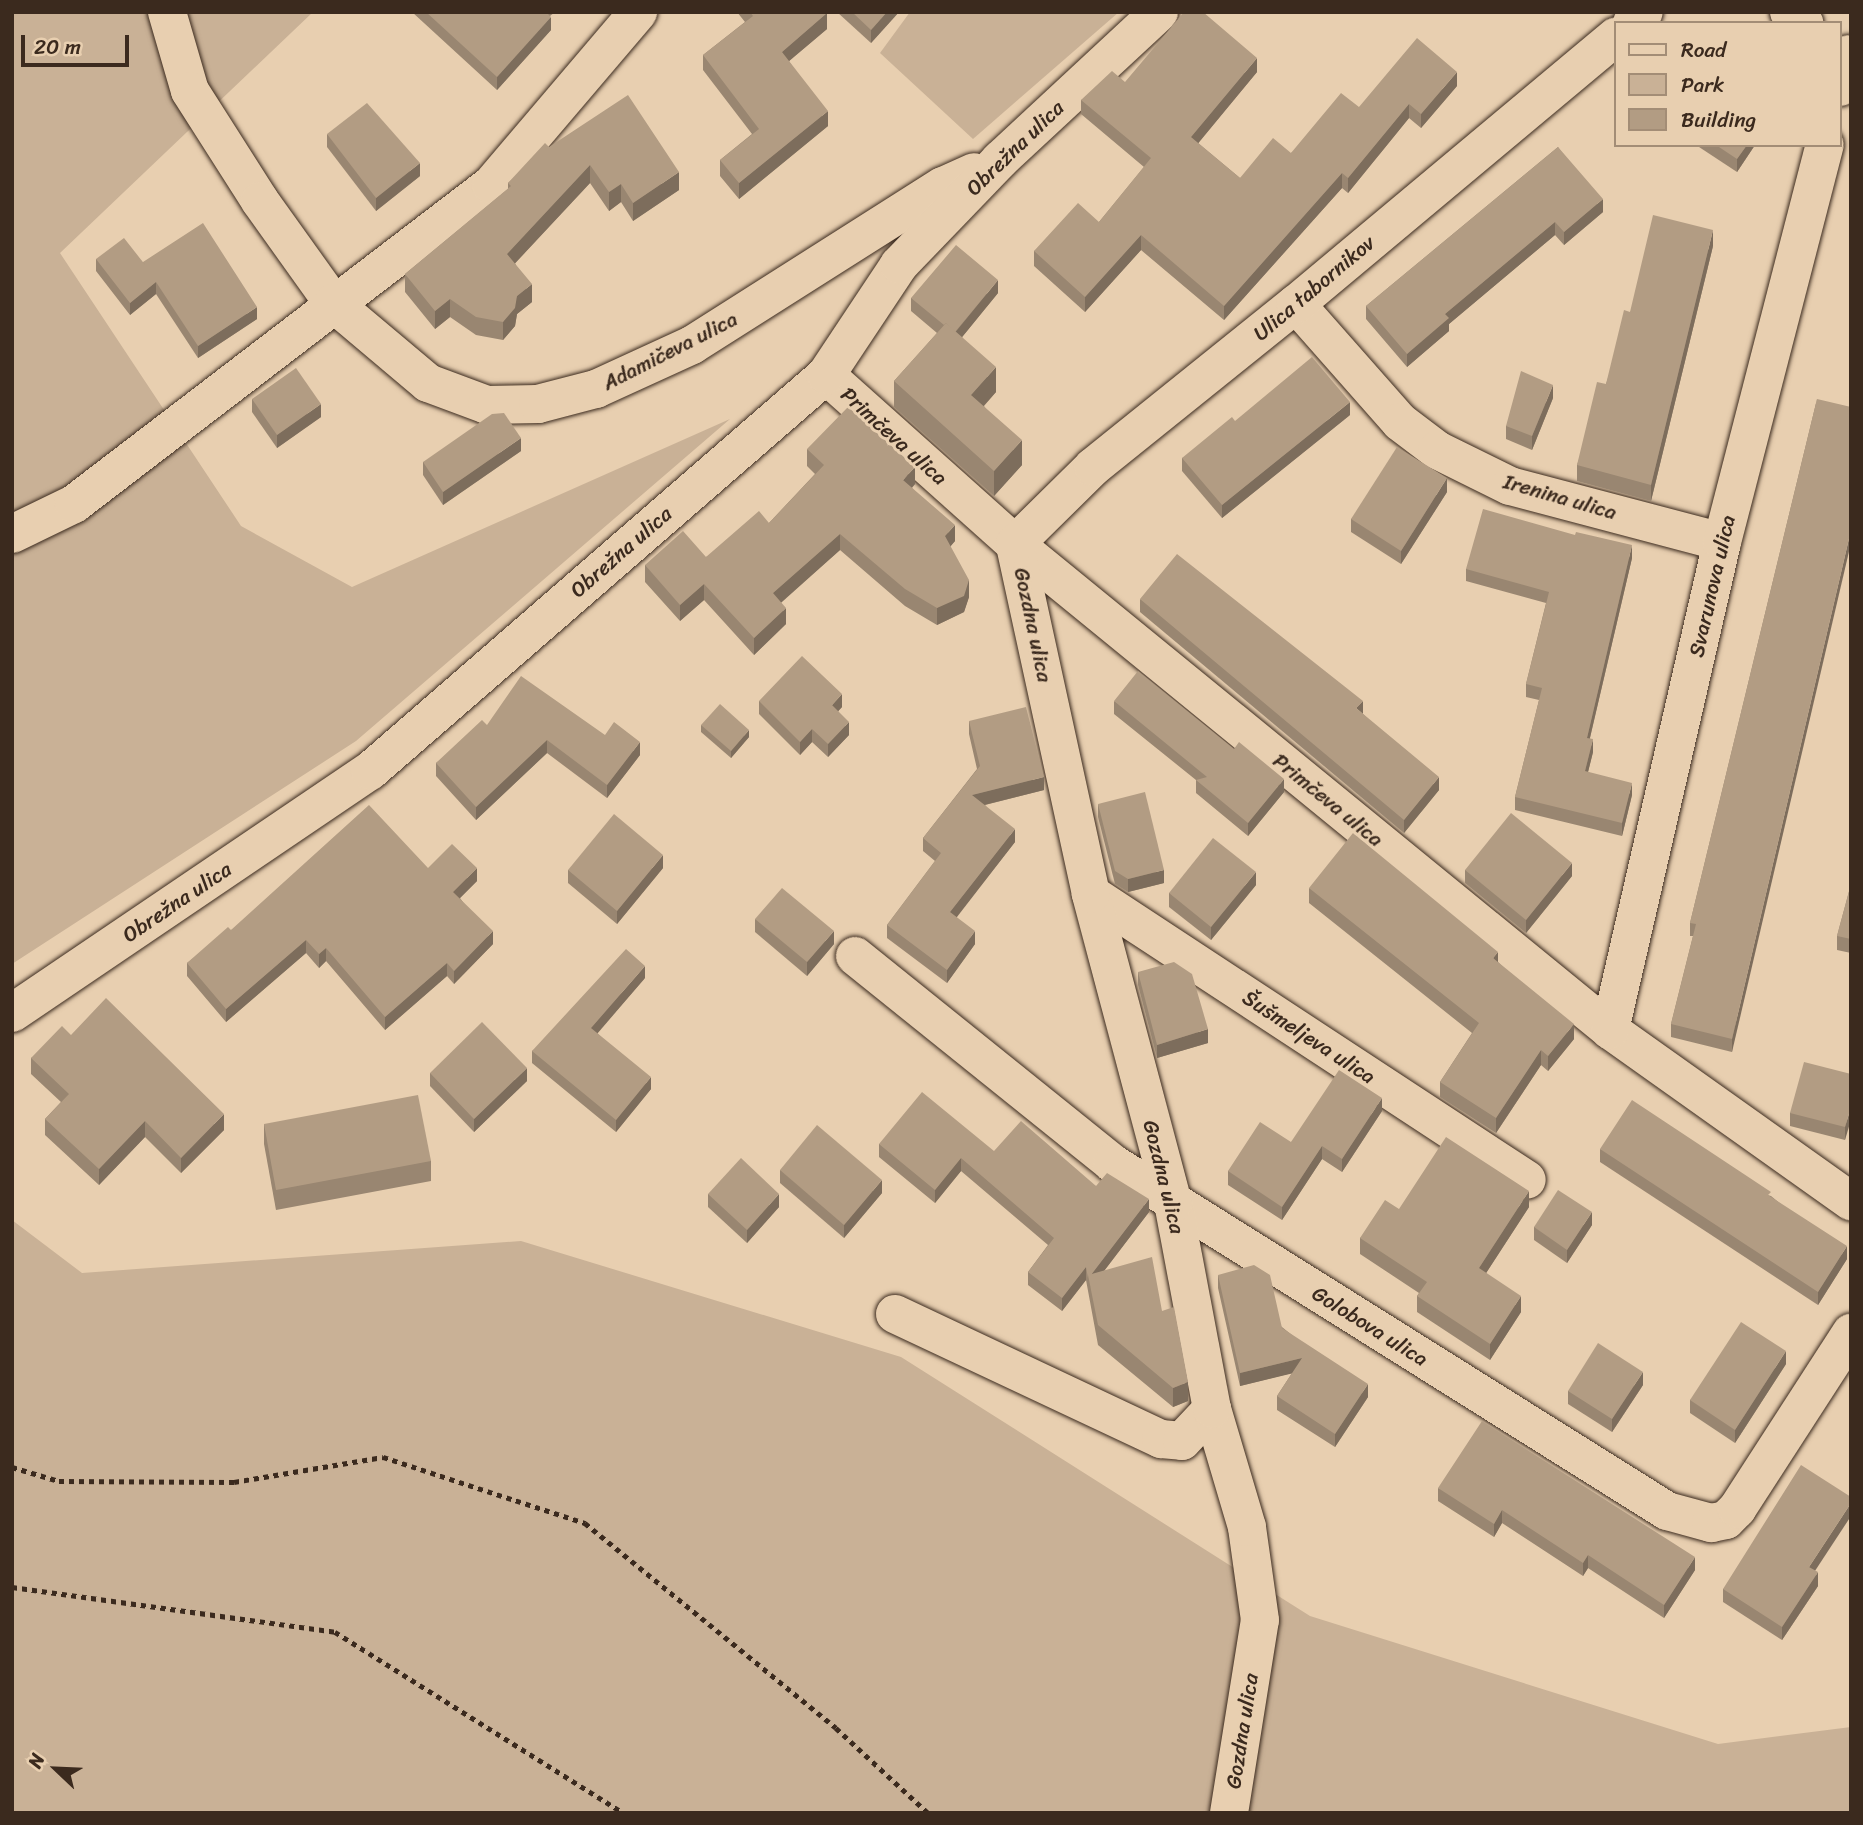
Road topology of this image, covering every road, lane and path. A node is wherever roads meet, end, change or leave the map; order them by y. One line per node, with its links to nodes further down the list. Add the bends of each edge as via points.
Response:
1 (167, 12): 7 (street, Adamičeva ulica, via 190,90 260,201)
2 (638, 12): 7 (street, via 491,185)
3 (1158, 12): 6 (street, Obrežna ulica)
4 (1615, 37): 8 (street, Ulica tabornikov)
5 (1824, 147): 11 (street, Svarunova ulica)
6 (1000, 160): 7 (street, Adamičeva ulica, via 943,186 692,345 596,389 538,404 487,405 428,383); 9 (street, Obrežna ulica, via 899,265)
7 (333, 303): 10 (street, via 74,504)
8 (1296, 304): 11 (street, Irenina ulica, via 1399,422 1437,450 1510,486); 12 (street, Ulica tabornikov, via 1093,467)
9 (826, 375): 12 (street, Primčeva ulica); 15 (street, Obrežna ulica, via 370,771)
10 (12, 534)
11 (1722, 541): 16 (street, Svarunova ulica)
12 (1015, 544): 13 (street, Gozdna ulica); 16 (street, Primčeva ulica)
13 (1091, 894): 17 (street, Šušmeljeva ulica); 19 (street, Gozdna ulica)
14 (855, 956): 19 (street, Golobova ulica, via 1112,1163)
15 (12, 1013)
16 (1610, 1030): 18 (street, Primčeva ulica)
17 (1527, 1180)
18 (1851, 1200)
19 (1173, 1203): 21 (street, Golobova ulica, via 1667,1511 1693,1521 1726,1520 1737,1509); 22 (street, Gozdna ulica)
20 (895, 1314): 22 (street, via 1161,1439 1182,1441)
21 (1851, 1334)
22 (1212, 1409): 27 (street, Gozdna ulica, via 1247,1527 1260,1619)
23 (12, 1467): 26 (path, via 60,1481 234,1482 383,1457 584,1524 836,1728)
24 (12, 1587): 25 (path, via 335,1632)
25 (623, 1813)
26 (928, 1813)
27 (1228, 1813)

